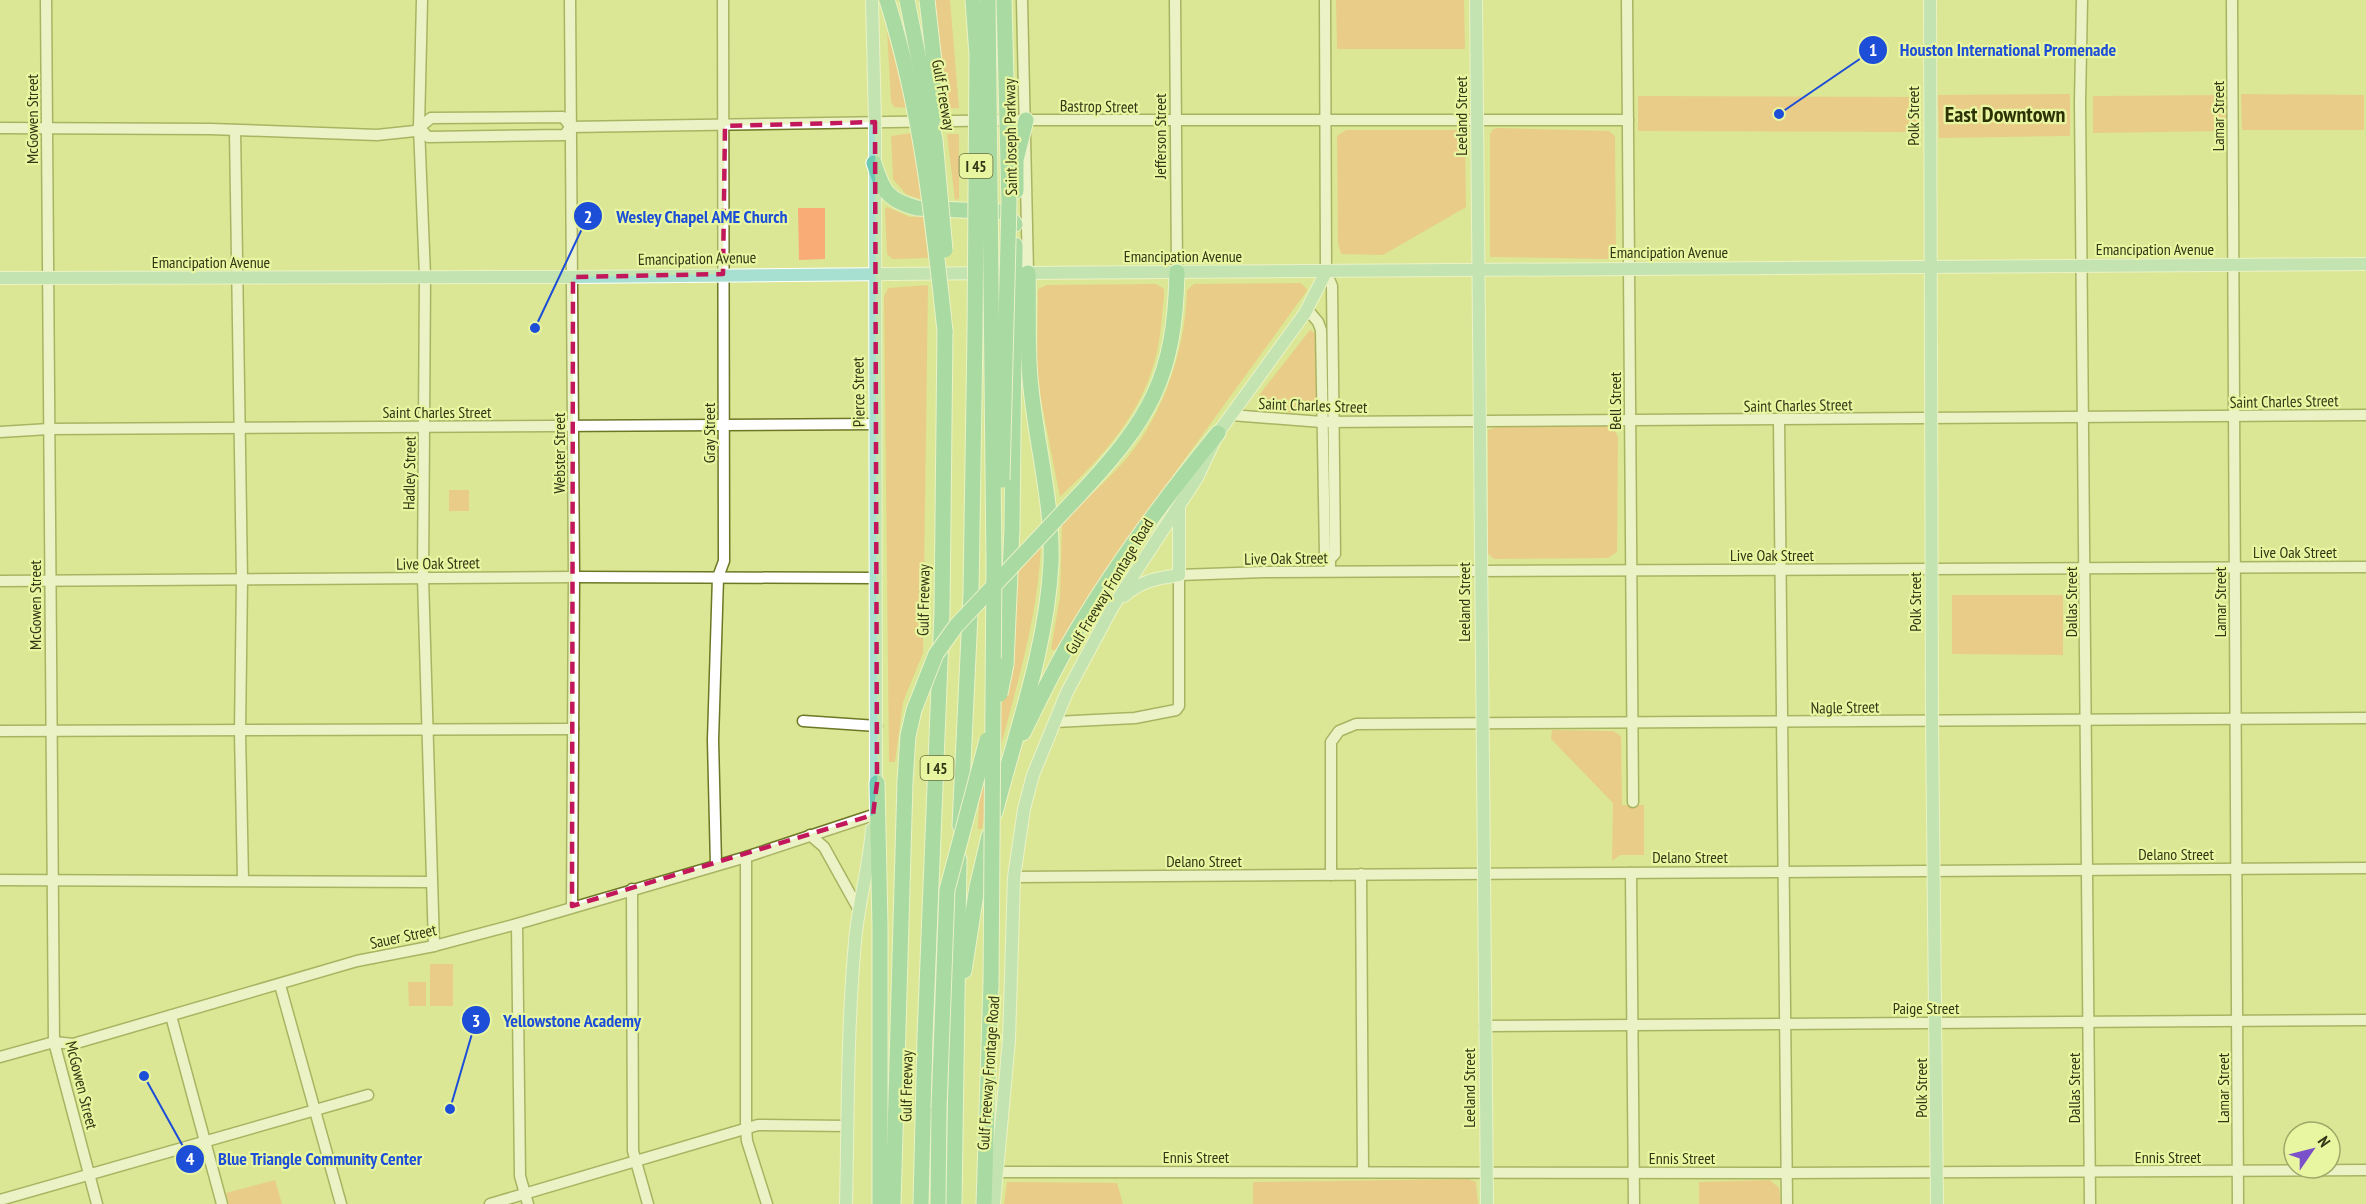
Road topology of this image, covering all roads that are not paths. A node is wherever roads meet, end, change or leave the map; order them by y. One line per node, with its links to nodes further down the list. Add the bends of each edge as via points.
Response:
1 (46, 0): 27 (street, McGowen Street)
2 (422, 0): 28 (street, Hadley Street)
3 (570, 0): 29 (street, Webster Street)
4 (723, 0): 26 (street, Gray Street)
5 (872, 0): 24 (main road, Pierce Street)
6 (887, 0): 52 (highway, bridge, via 914,95 923,145)
7 (907, 0): 34 (highway, Gulf Freeway / I 45, bridge, via 927,96)
8 (927, 0): 34 (highway, bridge, via 940,111)
9 (973, 0): 133 (highway, Gulf Freeway / I 45, bridge, via 977,55 971,593 957,889)
10 (988, 0): 73 (highway, bridge)
11 (1004, 0): 73 (highway, bridge, via 1009,155 1008,316 1002,490)
12 (1022, 0): 20 (street, Saint Joseph Parkway)
13 (1175, 0): 25 (street, Jefferson Street)
14 (1325, 0): 21 (street)
15 (1476, 0): 23 (main road, Leeland Street)
16 (1627, 0): 22 (street, Bell Street)
17 (1930, 0): 38 (main road, Polk Street)
18 (2082, 0): 36 (street, Dallas Street)
19 (2232, 0): 37 (street, Lamar Street)
20 (1026, 120): 24 (street, Bastrop Street); 25 (street, Bastrop Street); 33 (highway, via 1016,160); 44 (street, Saint Joseph Parkway)
21 (1325, 120): 23 (street, Bastrop Street); 25 (street, Bastrop Street); 42 (street)
22 (1628, 120): 23 (street, Bastrop Street); 39 (street, Bell Street)
23 (1477, 121): 40 (main road, Leeland Street)
24 (875, 122): 26 (street, Bastrop Street); 32 (main road, Pierce Street)
25 (1175, 122): 41 (street, Jefferson Street)
26 (725, 126): 29 (street, Bastrop Street); 45 (street, Gray Street)
27 (46, 127): 30 (street, Bastrop Street); 31 (street, Bastrop Street); 47 (street, McGowen Street)
28 (419, 127): 29 (street, Bastrop Street, via 431,118 563,117); 29 (street, Bastrop Street, via 428,137 565,135); 31 (street, Bastrop Street, via 415,131 377,135); 46 (street, Hadley Street)
29 (570, 127): 48 (street, Webster Street)
30 (0, 128)
31 (236, 130): 50 (street)
32 (874, 163): 33 (highway, via 882,187 902,205 1005,212); 43 (main road, Pierce Street)
33 (1016, 224): 44 (highway)
34 (945, 229): 52 (highway, Gulf Freeway / I 45, bridge)
35 (2366, 264): 37 (main road, Emancipation Avenue)
36 (2081, 265): 37 (main road, Emancipation Avenue); 38 (main road, Emancipation Avenue); 57 (street, Dallas Street)
37 (2233, 266): 55 (street, Lamar Street)
38 (1930, 267): 39 (main road, Emancipation Avenue); 56 (main road, Polk Street)
39 (1629, 268): 40 (main road, Emancipation Avenue); 62 (street, Bell Street)
40 (1478, 269): 42 (main road, Emancipation Avenue); 59 (main road, Leeland Street)
41 (1177, 272): 42 (main road, Emancipation Avenue); 44 (main road, Emancipation Avenue); 170 (highway, bridge, via 1176,313 1165,370 1141,422 1116,456 956,626 936,654 914,710 905,782)
42 (1326, 272): 51 (main road, Gulf Freeway Frontage Road); 61 (street, via 1332,285)
43 (873, 273): 44 (main road, Emancipation Avenue); 45 (main road, Emancipation Avenue); 63 (main road, Pierce Street)
44 (1021, 273): 106 (highway, via 1030,377 1051,518 1051,565 1040,636); 172 (highway, Gulf Freeway / I 45, bridge, via 1006,664 947,890)
45 (723, 274): 48 (main road, Emancipation Avenue); 64 (street, Gray Street)
46 (425, 276): 48 (main road, Emancipation Avenue); 50 (main road, Emancipation Avenue); 65 (street, Hadley Street)
47 (49, 277): 49 (main road, Emancipation Avenue); 50 (main road, Emancipation Avenue); 67 (street, McGowen Street)
48 (573, 277): 66 (street, Webster Street)
49 (0, 278)
50 (237, 279): 68 (street)
51 (1307, 309): 53 (main road, Gulf Freeway Frontage Road); 60 (street, via 1321,330)
52 (945, 331): 171 (highway, Gulf Freeway / I 45, via 941,622)
53 (1231, 415): 60 (street, Saint Charles Street); 70 (main road, Gulf Freeway Frontage Road)
54 (2366, 415): 55 (street, Saint Charles Street)
55 (2234, 417): 57 (street, Saint Charles Street); 74 (street, Lamar Street)
56 (1932, 418): 57 (street, Saint Charles Street); 58 (street, Saint Charles Street); 77 (main road, Polk Street)
57 (2084, 418): 76 (street, Dallas Street)
58 (1779, 420): 62 (street, Saint Charles Street); 79 (street)
59 (1479, 421): 61 (street, Saint Charles Street); 62 (street, Saint Charles Street); 81 (main road, Leeland Street)
60 (1322, 422): 61 (street, Saint Charles Street); 72 (street, via 1325,554)
61 (1334, 422): 72 (street, via 1335,554)
62 (1630, 422): 78 (street, Bell Street)
63 (875, 424): 64 (street, Saint Charles Street); 86 (main road, Pierce Street)
64 (724, 425): 66 (street, Saint Charles Street); 84 (street, Gray Street, via 724,561)
65 (425, 426): 66 (street, Saint Charles Street); 68 (street, Saint Charles Street); 85 (street, Hadley Street)
66 (574, 427): 83 (street, Webster Street)
67 (49, 429): 68 (street, Saint Charles Street); 69 (street, Saint Charles Street); 87 (street, McGowen Street)
68 (239, 429): 88 (street)
69 (0, 432)
70 (1218, 433): 71 (main road, Gulf Freeway Frontage Road); 106 (highway, via 1174,487 1077,629)
71 (1179, 505): 82 (main road); 90 (main road, Gulf Freeway Frontage Road)
72 (1330, 559): 80 (street)
73 (994, 562): 174 (highway, bridge, via 991,984)
74 (2235, 567): 75 (street, Live Oak Street); 76 (street, Live Oak Street); 94 (street, Lamar Street)
75 (2366, 567)
76 (2086, 568): 77 (street, Live Oak Street); 92 (street, Dallas Street)
77 (1931, 569): 79 (street, Live Oak Street); 93 (main road, Polk Street)
78 (1631, 570): 79 (street, Live Oak Street); 81 (street, Live Oak Street); 98 (street, Bell Street)
79 (1780, 570): 99 (street)
80 (1330, 572): 81 (street, Live Oak Street); 82 (street, Live Oak Street)
81 (1480, 572): 97 (main road, Leeland Street)
82 (1179, 575): 90 (main road, via 1135,586); 96 (street, via 1176,710 1135,718)
83 (574, 577): 84 (street, Live Oak Street); 85 (street, Live Oak Street); 102 (street, Webster Street)
84 (718, 577): 86 (street, Live Oak Street); 112 (street, Gray Street, via 713,740)
85 (423, 578): 88 (street, Live Oak Street); 101 (street, Hadley Street)
86 (876, 578): 100 (main road, Pierce Street)
87 (50, 580): 88 (street, Live Oak Street); 89 (street, Live Oak Street); 103 (street, McGowen Street)
88 (242, 580): 105 (street)
89 (0, 581)
90 (1112, 608): 96 (main road, Gulf Freeway Frontage Road, via 1085,654)
91 (2366, 718): 94 (street, Nagle Street)
92 (2087, 719): 93 (street, Nagle Street); 94 (street, Nagle Street); 114 (street, Dallas Street)
93 (1932, 720): 99 (street, Nagle Street); 116 (main road, Polk Street)
94 (2236, 720): 115 (street, Lamar Street)
95 (803, 721): 100 (street)
96 (1054, 722): 122 (main road, Gulf Freeway Frontage Road, via 1024,809)
97 (1482, 722): 98 (street, Nagle Street); 120 (main road, Leeland Street); 121 (street, Nagle Street, via 1356,724 1339,731 1331,742)
98 (1632, 722): 99 (street, Nagle Street); 108 (street, Bell Street)
99 (1782, 723): 117 (street)
100 (877, 726): 107 (main road, Pierce Street)
101 (428, 729): 102 (street); 105 (street); 126 (street, Hadley Street)
102 (573, 729): 128 (street, Webster Street)
103 (51, 730): 104 (street); 105 (street); 123 (street, McGowen Street)
104 (0, 731)
105 (240, 732): 125 (street)
106 (1007, 766): 133 (highway, via 977,886)
107 (877, 783): 109 (main road); 169 (highway)
108 (1633, 802)
109 (873, 815): 110 (street, Sauer Street); 129 (main road, via 869,866)
110 (810, 835): 111 (street, Sauer Street); 129 (street, via 824,847)
111 (746, 857): 112 (street, Sauer Street); 147 (street)
112 (716, 865): 127 (street, Sauer Street)
113 (2366, 868): 115 (street, Delano Street)
114 (2088, 869): 115 (street, Delano Street); 116 (street, Delano Street); 137 (street, Dallas Street)
115 (2237, 869): 136 (street, Lamar Street)
116 (1935, 871): 117 (street, Delano Street); 138 (main road, Polk Street)
117 (1783, 872): 118 (street, Delano Street); 139 (street)
118 (1631, 873): 120 (street, Delano Street); 140 (street)
119 (1361, 874): 120 (street, Delano Street); 121 (street, Delano Street); 153 (street)
120 (1483, 874): 141 (main road, Leeland Street)
121 (1331, 875): 122 (street, Delano Street)
122 (1014, 877): 152 (main road, Gulf Freeway Frontage Road, via 1010,1040)
123 (51, 879): 124 (street); 125 (street); 142 (street, McGowen Street)
124 (0, 880)
125 (243, 880): 126 (street)
126 (431, 882): 131 (street, Hadley Street)
127 (632, 890): 128 (street, Sauer Street); 149 (street)
128 (572, 906): 130 (street, Sauer Street)
129 (859, 910): 146 (main road)
130 (517, 924): 131 (street, Sauer Street); 160 (street, via 520,1176)
131 (434, 946): 132 (street, Sauer Street, via 357,961)
132 (280, 985): 134 (street, Sauer Street); 145 (street)
133 (957, 1010): 173 (highway, Gulf Freeway / I 45)
134 (171, 1016): 142 (street, Sauer Street, via 73,1044); 148 (street)
135 (2366, 1020): 136 (street, Paige Street)
136 (2237, 1021): 137 (street, Paige Street); 154 (street, Lamar Street)
137 (2089, 1022): 138 (street, Paige Street); 151 (street, Dallas Street)
138 (1937, 1023): 139 (street, Paige Street); 158 (main road, Polk Street)
139 (1784, 1024): 140 (street, Paige Street); 157 (street)
140 (1632, 1025): 141 (street, Paige Street); 156 (street)
141 (1485, 1026): 155 (main road, Leeland Street)
142 (54, 1042): 143 (street, Sauer Street); 159 (street, McGowen Street)
143 (0, 1057)
144 (368, 1095): 145 (street)
145 (314, 1108): 148 (street); 164 (street)
146 (847, 1126): 147 (street); 168 (main road)
147 (746, 1128): 149 (street); 167 (street)
148 (204, 1140): 159 (street); 163 (street)
149 (635, 1161): 160 (street); 166 (street)
150 (2366, 1170): 154 (street, Ennis Street)
151 (2090, 1171): 154 (street, Ennis Street); 158 (street, Ennis Street); 180 (street, Dallas Street)
152 (997, 1172): 153 (street, Ennis Street); 175 (main road, Gulf Freeway Frontage Road)
153 (1362, 1172): 155 (street, Ennis Street)
154 (2238, 1172): 181 (street, Lamar Street)
155 (1486, 1173): 156 (street, Ennis Street); 176 (main road, Leeland Street)
156 (1633, 1173): 157 (street, Ennis Street); 177 (street)
157 (1786, 1173): 158 (street, Ennis Street); 178 (street)
158 (1937, 1173): 179 (main road, Polk Street)
159 (90, 1176): 161 (street); 162 (street, McGowen Street)
160 (526, 1198): 165 (street)
161 (0, 1200)
162 (97, 1204)
163 (222, 1204)
164 (341, 1204)
165 (490, 1204)
166 (648, 1204)
167 (767, 1204)
168 (846, 1204)
169 (880, 1204)
170 (893, 1204)
171 (921, 1204)
172 (938, 1204)
173 (954, 1204)
174 (984, 1204)
175 (994, 1204)
176 (1487, 1204)
177 (1634, 1204)
178 (1787, 1204)
179 (1937, 1204)
180 (2090, 1204)
181 (2238, 1204)

